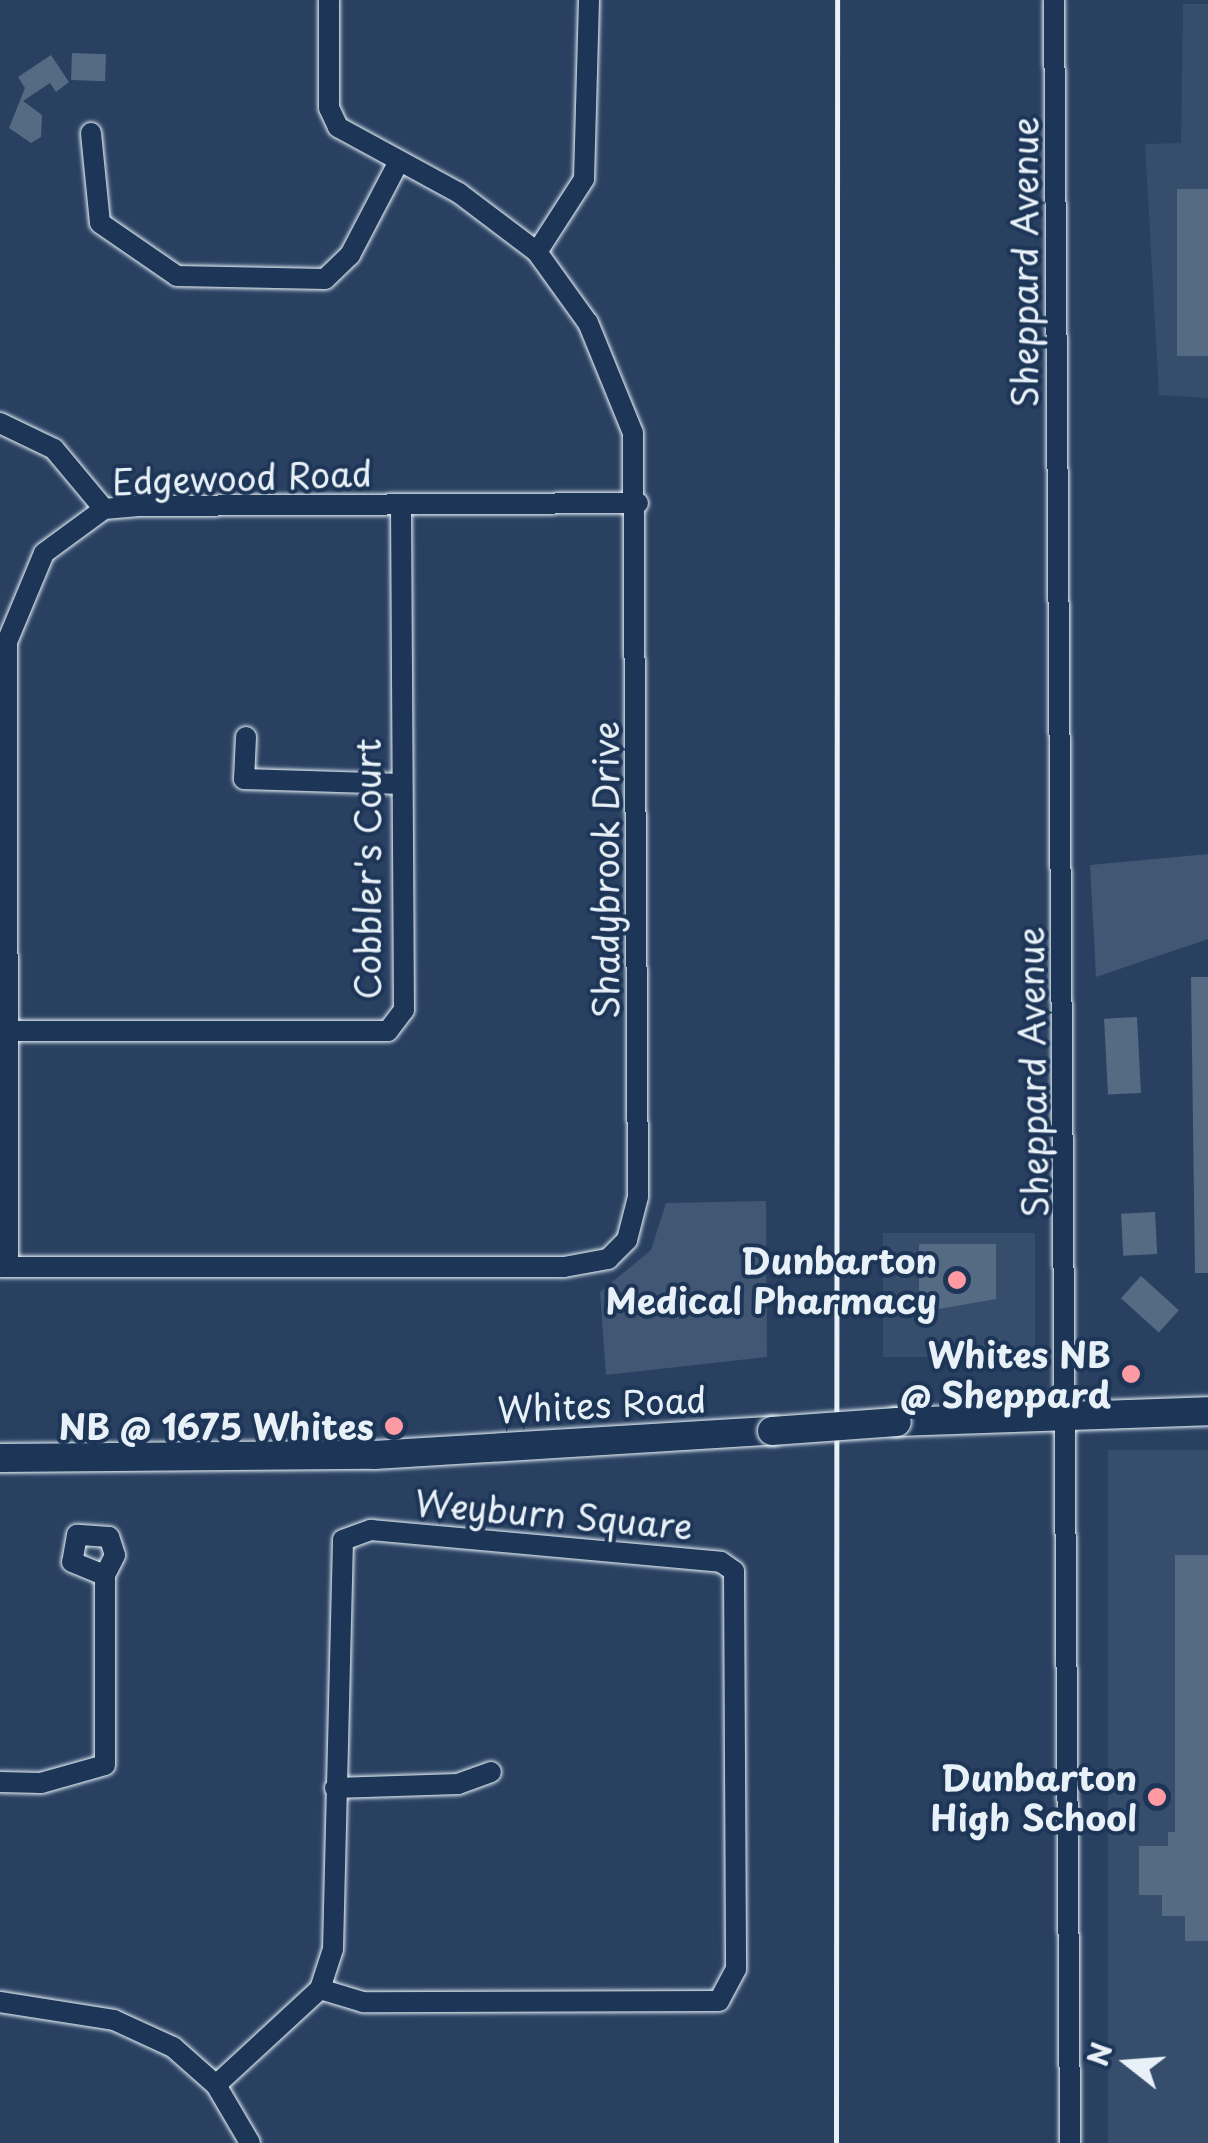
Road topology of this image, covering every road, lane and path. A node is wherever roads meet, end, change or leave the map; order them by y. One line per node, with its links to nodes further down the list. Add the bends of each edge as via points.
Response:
1 (329, 0): 5 (street, Shadybrook Drive, via 329,108 338,127)
2 (589, 0): 6 (street, via 584,179)
3 (1054, 0): 17 (street, Sheppard Avenue)
4 (91, 133): 5 (street, via 100,223 177,276 324,279 350,255)
5 (398, 163): 6 (street, Shadybrook Drive, via 459,193)
6 (537, 252): 8 (street, Shadybrook Drive, via 588,323 612,373 633,433)
7 (0, 424): 10 (street, via 54,448)
8 (638, 503): 9 (street, Edgewood Road); 15 (street, Shadybrook Drive, via 638,1197 628,1240 608,1259 564,1267)
9 (401, 505): 10 (street, Edgewood Road); 13 (street, Cobbler's Court)
10 (104, 509): 11 (street, Edgewood Road, via 44,553)
11 (4, 642): 14 (street, Edgewood Road)
12 (246, 737): 13 (street, via 244,780)
13 (402, 784): 14 (street, Cobbler's Court, via 404,1010 388,1031)
14 (10, 1031): 15 (street, Edgewood Road)
15 (4, 1267)
16 (1208, 1411): 17 (main road, Whites Road)
17 (1067, 1414): 18 (main road, Whites Road, bridge, via 374,1455); 27 (street, Sheppard Avenue)
18 (0, 1458)
19 (105, 1575): 21 (street, via 105,1765 42,1783)
20 (491, 1772): 22 (street, via 458,1784)
21 (0, 1782)
22 (335, 1788): 23 (street, Weyburn Square, via 333,1949); 23 (street, Weyburn Square, via 337,1568 343,1540 354,1534 721,1562 734,1572 736,1969 720,2001 362,2002)
23 (320, 1989): 25 (street)
24 (0, 2002): 25 (street, via 114,2020 173,2046)
25 (216, 2085): 26 (street)
26 (250, 2143)
27 (1070, 2143)

